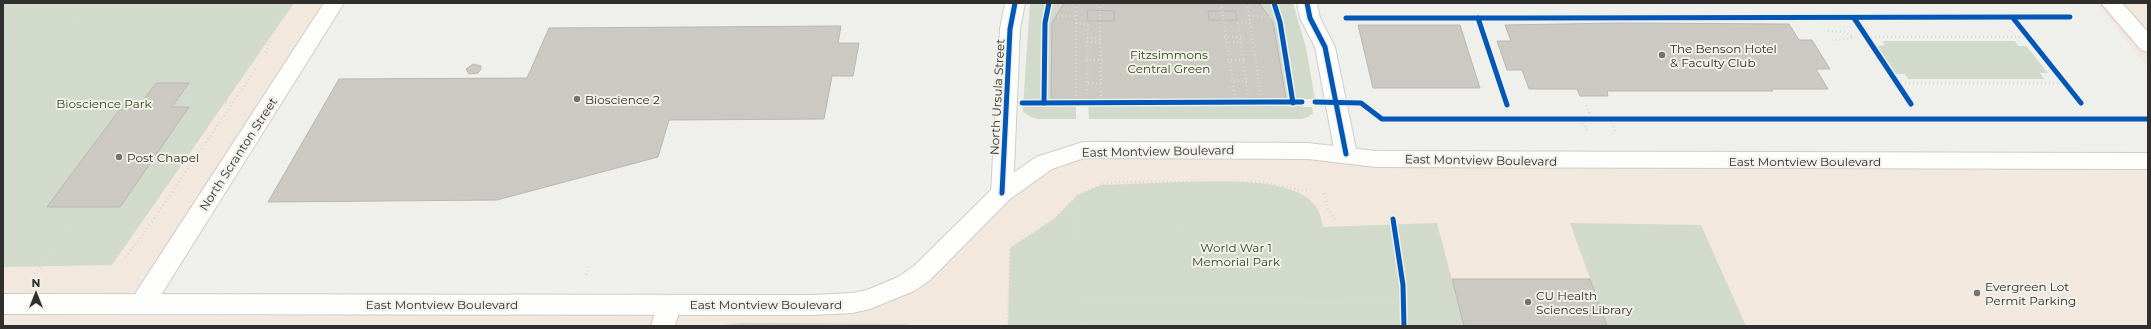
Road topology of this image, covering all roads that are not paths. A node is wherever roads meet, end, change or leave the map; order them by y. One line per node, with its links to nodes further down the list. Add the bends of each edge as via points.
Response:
1 (334, 3): 10 (street, North Scranton Street)
2 (1015, 3): 8 (street, North Ursula Street, via 1010,29)
3 (1307, 3): 6 (street, via 1310,18 1324,47)
4 (2111, 3): 5 (street)
5 (2148, 45)
6 (1346, 154): 7 (street, East Montview Boulevard, via 1376,159 1595,161); 8 (street, East Montview Boulevard, via 1308,151 1083,150 1044,163)
7 (2148, 161)
8 (1002, 193): 11 (street, East Montview Boulevard, via 922,273 875,298 852,303)
9 (8, 304): 10 (street, East Montview Boulevard)
10 (142, 304): 11 (street, East Montview Boulevard)
11 (666, 315)

